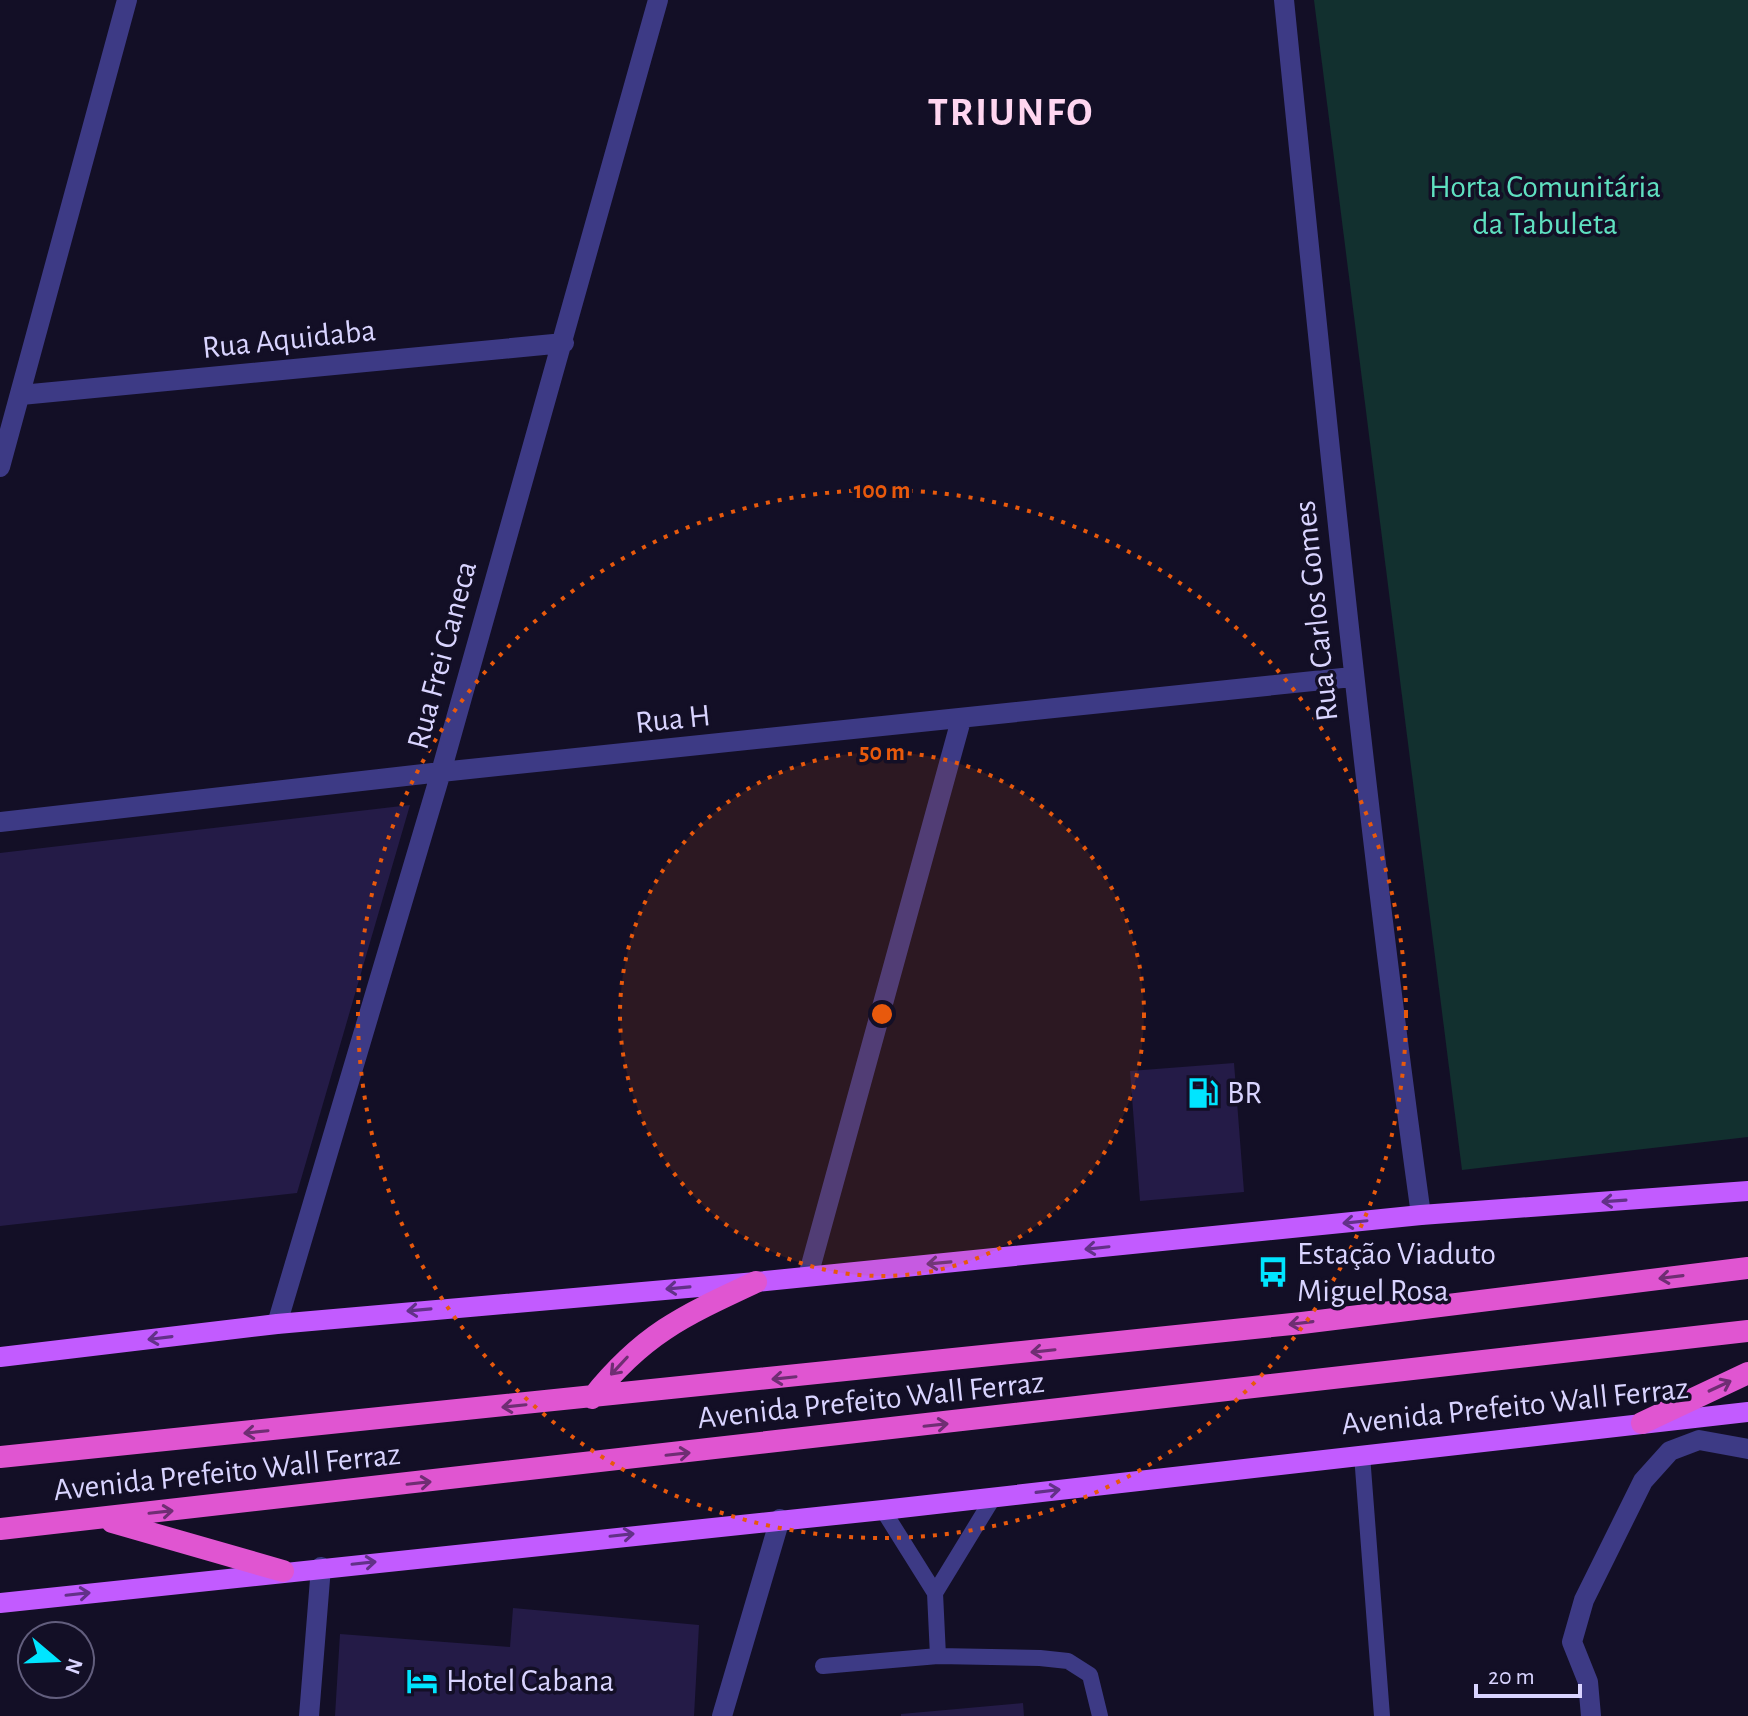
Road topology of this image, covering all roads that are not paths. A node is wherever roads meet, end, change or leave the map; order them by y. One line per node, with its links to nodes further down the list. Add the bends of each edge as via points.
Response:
1 (127, 0): 5 (street)
2 (658, 0): 4 (street, Rua Frei Caneca)
3 (1284, 0): 7 (street, Rua Carlos Gomes)
4 (564, 343): 5 (street, Rua Aquidaba); 9 (street, Rua Frei Caneca)
5 (21, 395): 6 (street)
6 (0, 467)
7 (1352, 677): 8 (street, Rua H); 12 (street, Rua Carlos Gomes)
8 (961, 720): 9 (street, Rua H); 14 (street)
9 (441, 772): 10 (street, Rua H); 16 (street, Rua Frei Caneca)
10 (0, 822)
11 (1748, 1191): 12 (main road, one-way to 12)
12 (1421, 1215): 14 (main road, one-way to 14)
13 (1748, 1268): 20 (highway, Avenida Prefeito Wall Ferraz, one-way to 20, via 1302,1323)
14 (808, 1276): 15 (main road)
15 (756, 1282): 16 (main road, one-way to 16); 20 (highway, one-way to 20, via 643,1342)
16 (277, 1324): 18 (main road, one-way to 18)
17 (1748, 1331): 30 (highway, Avenida Prefeito Wall Ferraz, one-way to 17)
18 (0, 1357)
19 (1748, 1373): 23 (highway, one-way to 19)
20 (592, 1398): 27 (highway, Avenida Prefeito Wall Ferraz, one-way to 27)
21 (1748, 1412): 22 (main road, Avenida Prefeito Wall Ferraz)
22 (1700, 1417): 23 (main road, Avenida Prefeito Wall Ferraz); 24 (street)
23 (1642, 1423): 26 (main road, Avenida Prefeito Wall Ferraz)
24 (1699, 1440): 25 (street); 43 (street, via 1670,1451 1643,1481 1584,1600 1572,1642 1588,1682)
25 (1748, 1449)
26 (1362, 1455): 28 (main road, Avenida Prefeito Wall Ferraz, one-way to 26); 42 (lane)
27 (0, 1457)
28 (993, 1498): 29 (main road, Avenida Prefeito Wall Ferraz); 35 (lane)
29 (883, 1510): 31 (main road, Avenida Prefeito Wall Ferraz); 35 (lane)
30 (99, 1518): 32 (highway, Avenida Prefeito Wall Ferraz); 34 (highway)
31 (780, 1519): 33 (main road, Avenida Prefeito Wall Ferraz, one-way to 31); 40 (street)
32 (0, 1529)
33 (321, 1567): 34 (main road, Avenida Prefeito Wall Ferraz); 39 (street)
34 (283, 1571): 36 (main road, Avenida Prefeito Wall Ferraz, one-way to 34)
35 (935, 1593): 37 (lane)
36 (0, 1603)
37 (938, 1656): 38 (lane); 41 (lane, via 1068,1661 1090,1675)
38 (823, 1666)
39 (309, 1716)
40 (722, 1716)
41 (1100, 1716)
42 (1382, 1716)
43 (1591, 1716)

